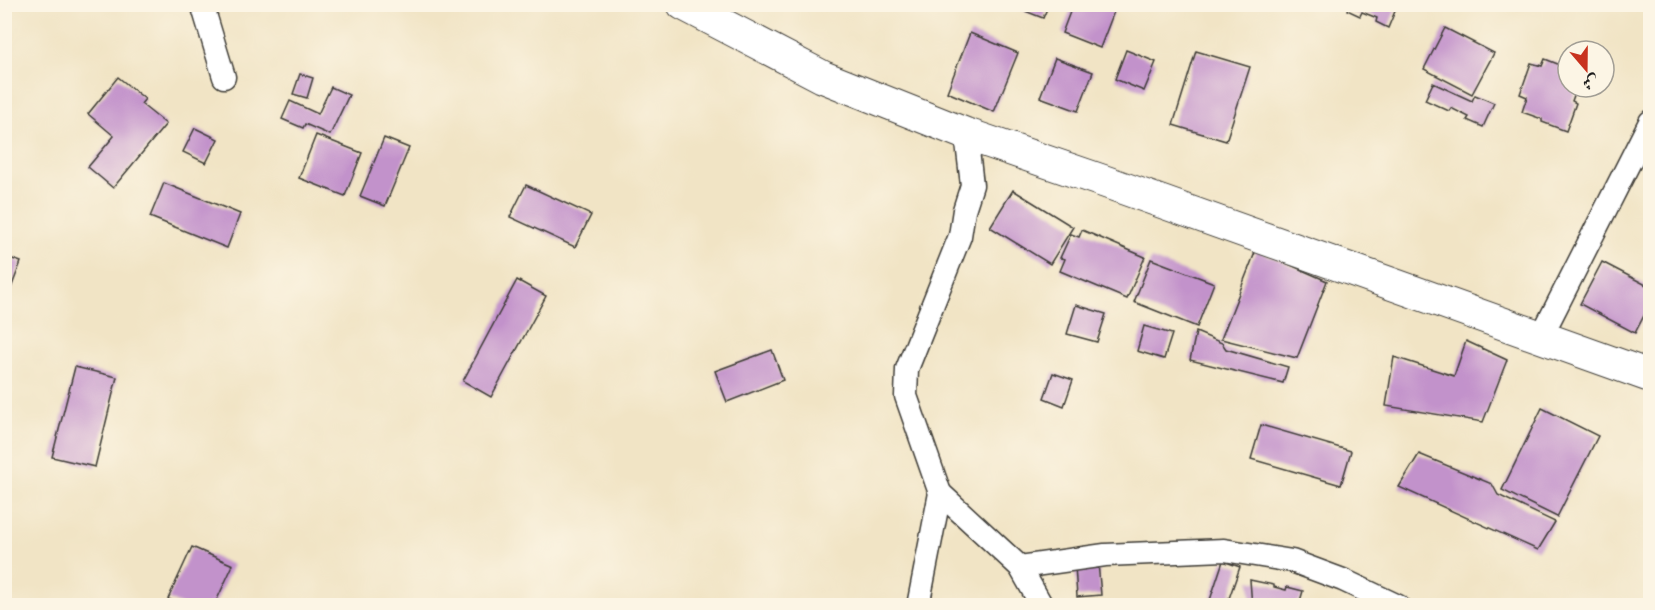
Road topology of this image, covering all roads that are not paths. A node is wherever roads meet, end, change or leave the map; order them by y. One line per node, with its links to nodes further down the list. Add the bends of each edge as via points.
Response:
1 (202, 4): 3 (street)
2 (683, 4): 5 (main road, via 823,77)
3 (224, 77)
4 (1650, 126): 6 (street)
5 (966, 134): 6 (main road); 8 (street, via 972,185 960,236 908,369 906,396)
6 (1541, 337): 7 (main road)
7 (1650, 376)
8 (940, 493): 9 (street); 10 (street)
9 (1020, 567): 11 (street); 12 (street, via 1105,555 1224,550 1292,561 1343,579)
10 (918, 606)
11 (1042, 606)
12 (1398, 606)

